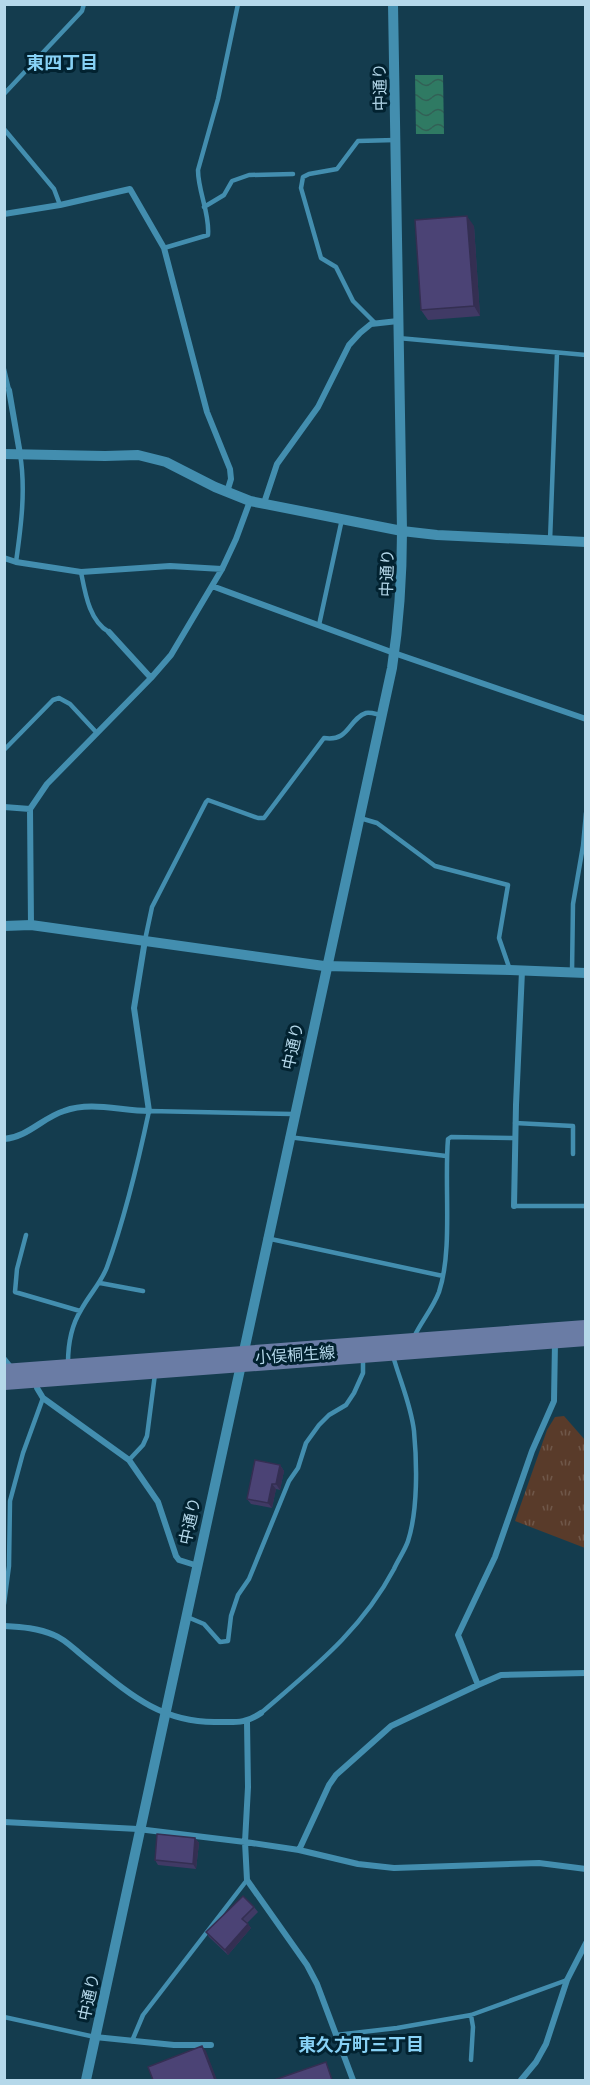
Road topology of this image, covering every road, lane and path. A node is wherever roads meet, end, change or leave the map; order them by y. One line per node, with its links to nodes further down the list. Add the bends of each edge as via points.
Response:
1 (84, 4): 4 (lane, via 82,11)
2 (238, 4): 9 (lane, via 198,170)
3 (393, 4): 6 (street, 中通り)
4 (4, 94)
5 (4, 129): 8 (lane, via 54,189)
6 (395, 140): 12 (street, 中通り); 13 (lane, via 358,141 337,169 303,177 301,188 321,258 336,267 349,296)
7 (293, 174): 9 (lane, via 249,175 232,181 224,195)
8 (60, 205): 10 (street); 11 (street, via 130,189)
9 (204, 207): 11 (lane, via 208,234)
10 (4, 214)
11 (164, 248): 21 (street, via 207,412 230,469)
12 (398, 321): 13 (street); 14 (street, 中通り)
13 (375, 323): 23 (street, via 349,345 318,407 277,464)
14 (398, 338): 15 (lane); 25 (street, 中通り)
15 (557, 353): 16 (lane); 26 (lane)
16 (585, 355)
17 (4, 369): 18 (lane)
18 (9, 390): 20 (street)
19 (4, 454): 20 (street)
20 (20, 454): 21 (street, via 138,455 166,462); 29 (lane, via 22,501)
21 (227, 492): 22 (street)
22 (250, 501): 23 (street); 30 (street)
23 (264, 503): 24 (street)
24 (342, 519): 25 (street); 33 (lane)
25 (402, 531): 26 (street); 35 (street, 中通り)
26 (550, 541): 27 (street)
27 (585, 542)
28 (4, 558): 29 (street)
29 (16, 562): 31 (street)
30 (222, 569): 31 (street, via 170,566); 32 (street)
31 (81, 572): 34 (lane, via 91,612)
32 (212, 586): 33 (street); 36 (street, via 171,655)
33 (319, 625): 35 (street)
34 (109, 632): 36 (street)
35 (394, 653): 37 (street, 中通り); 38 (street)
36 (151, 678): 39 (street)
37 (381, 715): 44 (street, 中通り); 47 (lane, via 367,713 344,734 324,738 264,818 208,800 152,907)
38 (585, 719)
39 (96, 732): 40 (lane, via 70,704 59,698); 42 (street, via 47,784)
40 (4, 750)
41 (4, 807): 42 (street)
42 (30, 809): 46 (street)
43 (585, 813): 50 (lane, via 573,904)
44 (357, 818): 48 (street, 中通り); 49 (lane, via 377,823 435,866 508,885 499,938)
45 (4, 926): 46 (street)
46 (31, 926): 47 (street)
47 (145, 940): 48 (street); 52 (street, via 135,1008)
48 (324, 966): 49 (street); 53 (street, 中通り)
49 (516, 970): 50 (street); 54 (street)
50 (572, 973): 51 (street)
51 (585, 974)
52 (149, 1111): 53 (lane); 57 (street, via 75,1107 48,1118 29,1132); 65 (lane, via 128,1201)
53 (293, 1114): 55 (street, 中通り)
54 (515, 1123): 56 (street); 58 (lane, via 573,1126)
55 (288, 1137): 59 (lane); 63 (street, 中通り)
56 (515, 1138): 59 (lane, via 452,1137 447,1139); 60 (street)
57 (4, 1139)
58 (573, 1154)
59 (446, 1156): 64 (lane)
60 (514, 1206): 61 (lane)
61 (585, 1206)
62 (26, 1235): 67 (lane, via 15,1292)
63 (266, 1238): 64 (lane); 72 (street, 中通り)
64 (443, 1276): 70 (lane, via 435,1300 414,1336)
65 (100, 1283): 66 (lane); 67 (lane)
66 (143, 1291)
67 (80, 1311): 74 (lane, via 71,1333)
68 (585, 1333): 69 (main road, 小俣桐生線)
69 (554, 1335): 70 (main road, 小俣桐生線); 82 (street, via 554,1401 495,1557 458,1635)
70 (403, 1346): 71 (main road, 小俣桐生線); 84 (lane, via 414,1432 414,1502 408,1542 355,1628)
71 (362, 1349): 72 (main road, 小俣桐生線); 79 (lane, via 364,1366 354,1393 346,1405 319,1425 306,1443 249,1579 238,1595 228,1641 220,1642 204,1624)
72 (240, 1359): 73 (main road, 小俣桐生線); 77 (street, 中通り)
73 (155, 1366): 74 (main road, 小俣桐生線); 76 (lane, via 147,1436)
74 (68, 1372): 75 (main road, 小俣桐生線)
75 (20, 1377): 76 (street); 78 (lane, via 23,1454 10,1501)
76 (129, 1461): 77 (street, via 158,1502 176,1556)
77 (195, 1565): 79 (street, 中通り)
78 (4, 1604)
79 (185, 1616): 83 (street, 中通り)
80 (4, 1626): 83 (street, via 56,1635 125,1690)
81 (585, 1673): 82 (street, via 501,1675)
82 (478, 1684): 89 (street, via 391,1726 336,1775)
83 (164, 1713): 85 (street, via 206,1722); 87 (street, 中通り)
84 (261, 1713): 85 (street)
85 (247, 1722): 88 (street)
86 (4, 1822): 87 (street)
87 (138, 1829): 88 (street); 97 (street, 中通り)
88 (245, 1842): 89 (street); 91 (street)
89 (299, 1850): 90 (street, via 394,1868 538,1863)
90 (585, 1869)
91 (247, 1880): 96 (street, via 308,1965); 98 (lane, via 143,2015)
92 (585, 1943): 93 (street)
93 (567, 1980): 94 (lane); 103 (street, via 546,2043)
94 (471, 2015): 96 (lane); 100 (lane)
95 (4, 2017): 97 (lane)
96 (336, 2035): 102 (street)
97 (96, 2037): 98 (street); 101 (street, 中通り)
98 (132, 2041): 99 (street)
99 (211, 2045)
100 (471, 2060)
101 (86, 2080)
102 (353, 2080)
103 (521, 2080)

